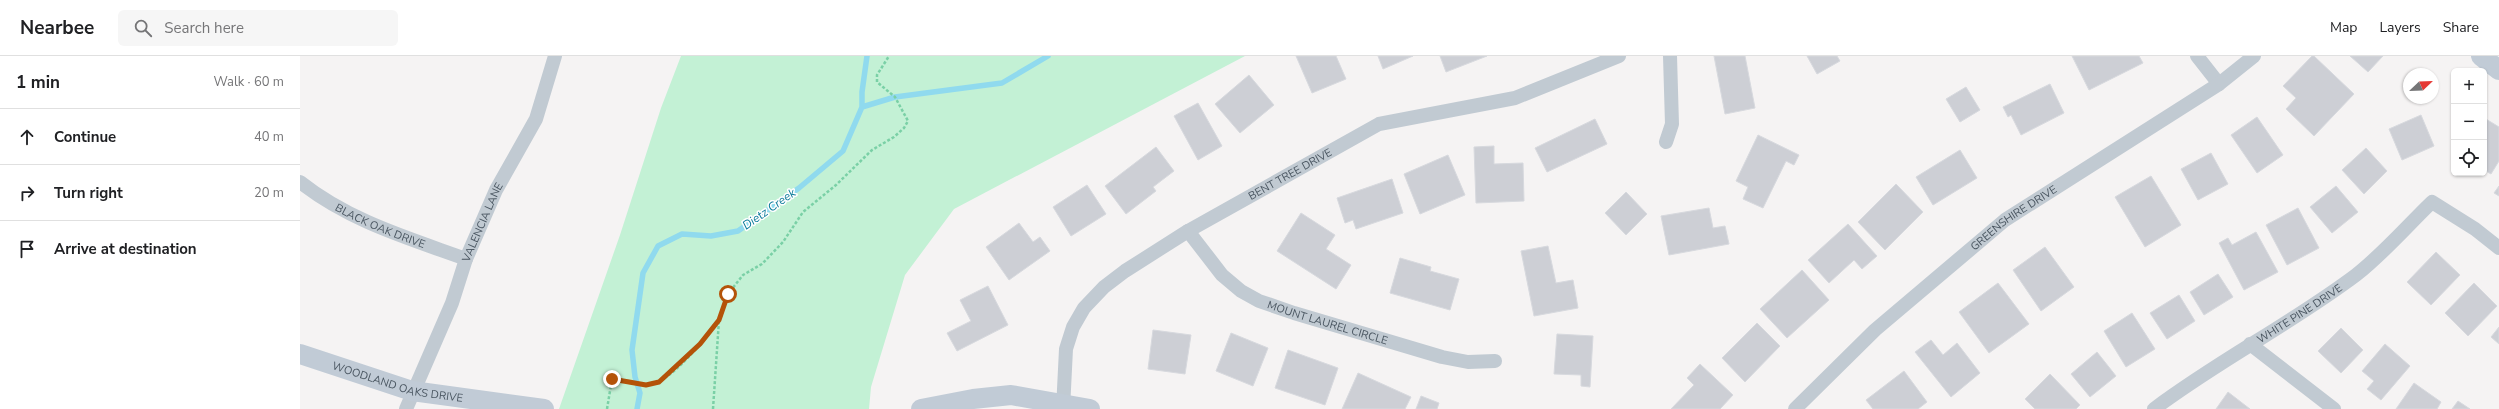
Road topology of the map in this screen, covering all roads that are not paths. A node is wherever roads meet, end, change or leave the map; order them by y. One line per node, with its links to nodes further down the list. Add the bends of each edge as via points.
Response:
1 (555, 56): 13 (street, VALENCIA LANE, via 536,119 496,190)
2 (1618, 56): 11 (street, BENT TREE DRIVE, via 1515,98 1380,124)
3 (1670, 56): 9 (street, via 1672,124)
4 (2197, 56): 8 (street)
5 (2254, 56): 8 (street, GREENSHIRE DRIVE)
6 (2481, 56): 7 (street)
7 (2499, 70)
8 (2219, 84): 22 (street, GREENSHIRE DRIVE, via 2005,220 1875,330)
9 (1666, 142)
10 (300, 182): 13 (street, BLACK OAK DRIVE, via 318,196 372,226)
11 (1188, 231): 16 (street, MOUNT LAUREL CIRCLE, via 1222,275 1241,291 1259,301 1294,314 1442,357 1468,362); 18 (street, BENT TREE DRIVE, via 1125,270 1084,308 1073,327 1066,349)
12 (2499, 248): 14 (street, WHITE PINE DRIVE, via 2475,229 2432,202 2356,275 2285,325)
13 (466, 259): 17 (street, VALENCIA LANE, via 452,303)
14 (2250, 344): 23 (street, WHITE PINE DRIVE, via 2187,384); 24 (street)
15 (300, 354): 17 (street, WOODLAND OAKS DRIVE)
16 (1495, 361)
17 (409, 400): 19 (street, WOODLAND OAKS DRIVE)
18 (1064, 407): 20 (street, via 1011,395); 21 (street)
19 (544, 409)
20 (921, 409)
21 (1090, 409)
22 (1795, 409)
23 (2154, 409)
24 (2334, 409)

